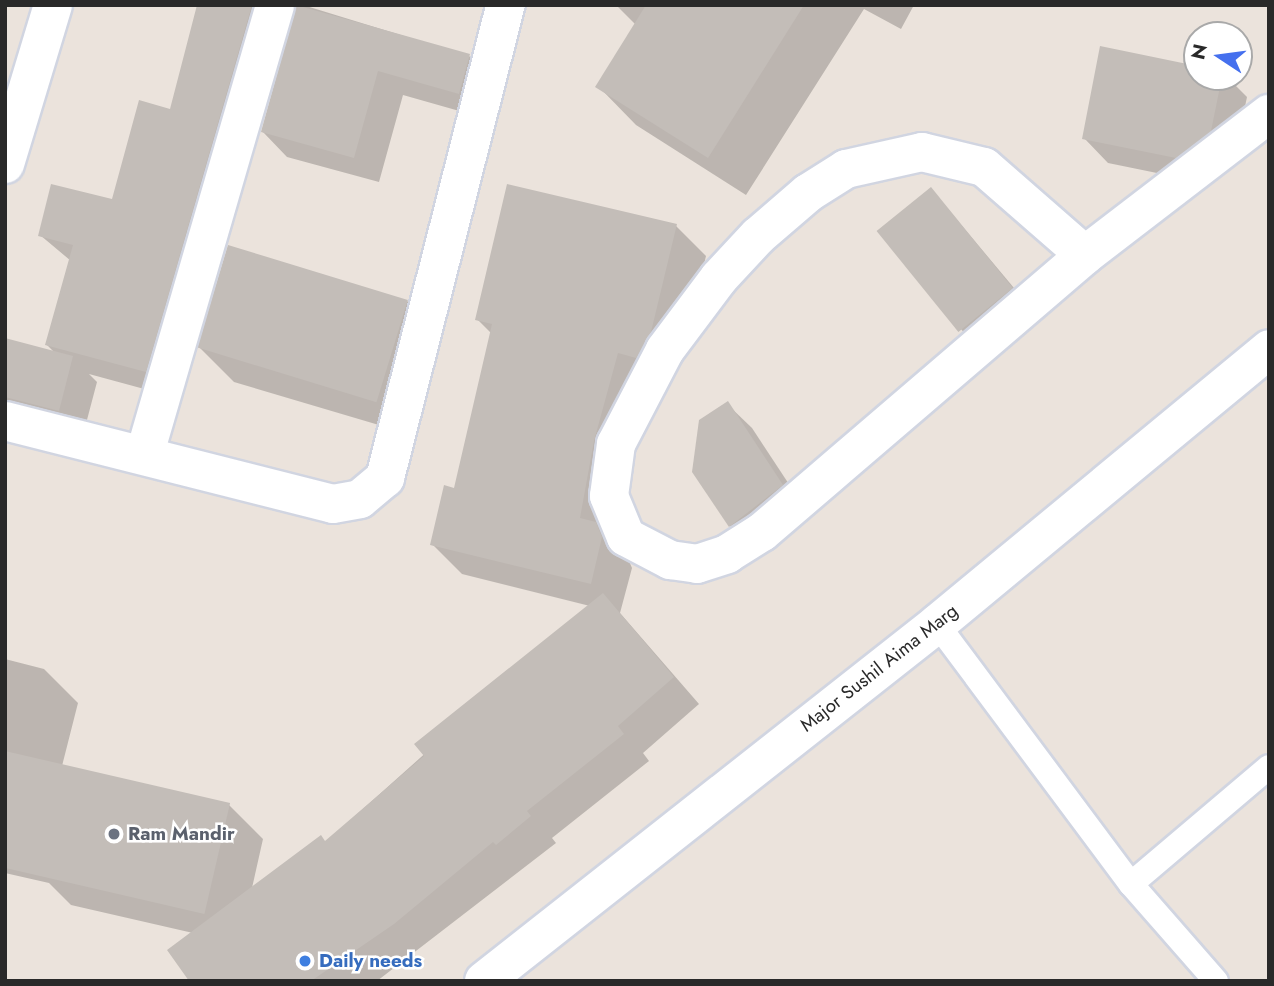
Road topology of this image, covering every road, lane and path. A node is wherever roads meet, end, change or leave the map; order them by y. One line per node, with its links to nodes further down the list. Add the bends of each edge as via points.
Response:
1 (53, 5): 5 (street)
2 (275, 5): 9 (street)
3 (506, 5): 9 (street, via 386,478 360,499 333,504)
4 (1269, 114): 6 (street)
5 (5, 164)
6 (1085, 255): 6 (street, via 762,532 727,554 697,564 670,560 626,537 609,496 616,444 665,350 719,278 808,192 846,169 922,152 984,167)
7 (1269, 349): 10 (street, Major Sushil Aima Marg)
8 (5, 421): 9 (street)
9 (145, 453)
10 (937, 624): 12 (lane); 13 (street, Major Sushil Aima Marg)
11 (1269, 767): 12 (lane)
12 (1131, 884): 14 (lane)
13 (484, 981)
14 (1216, 981)

